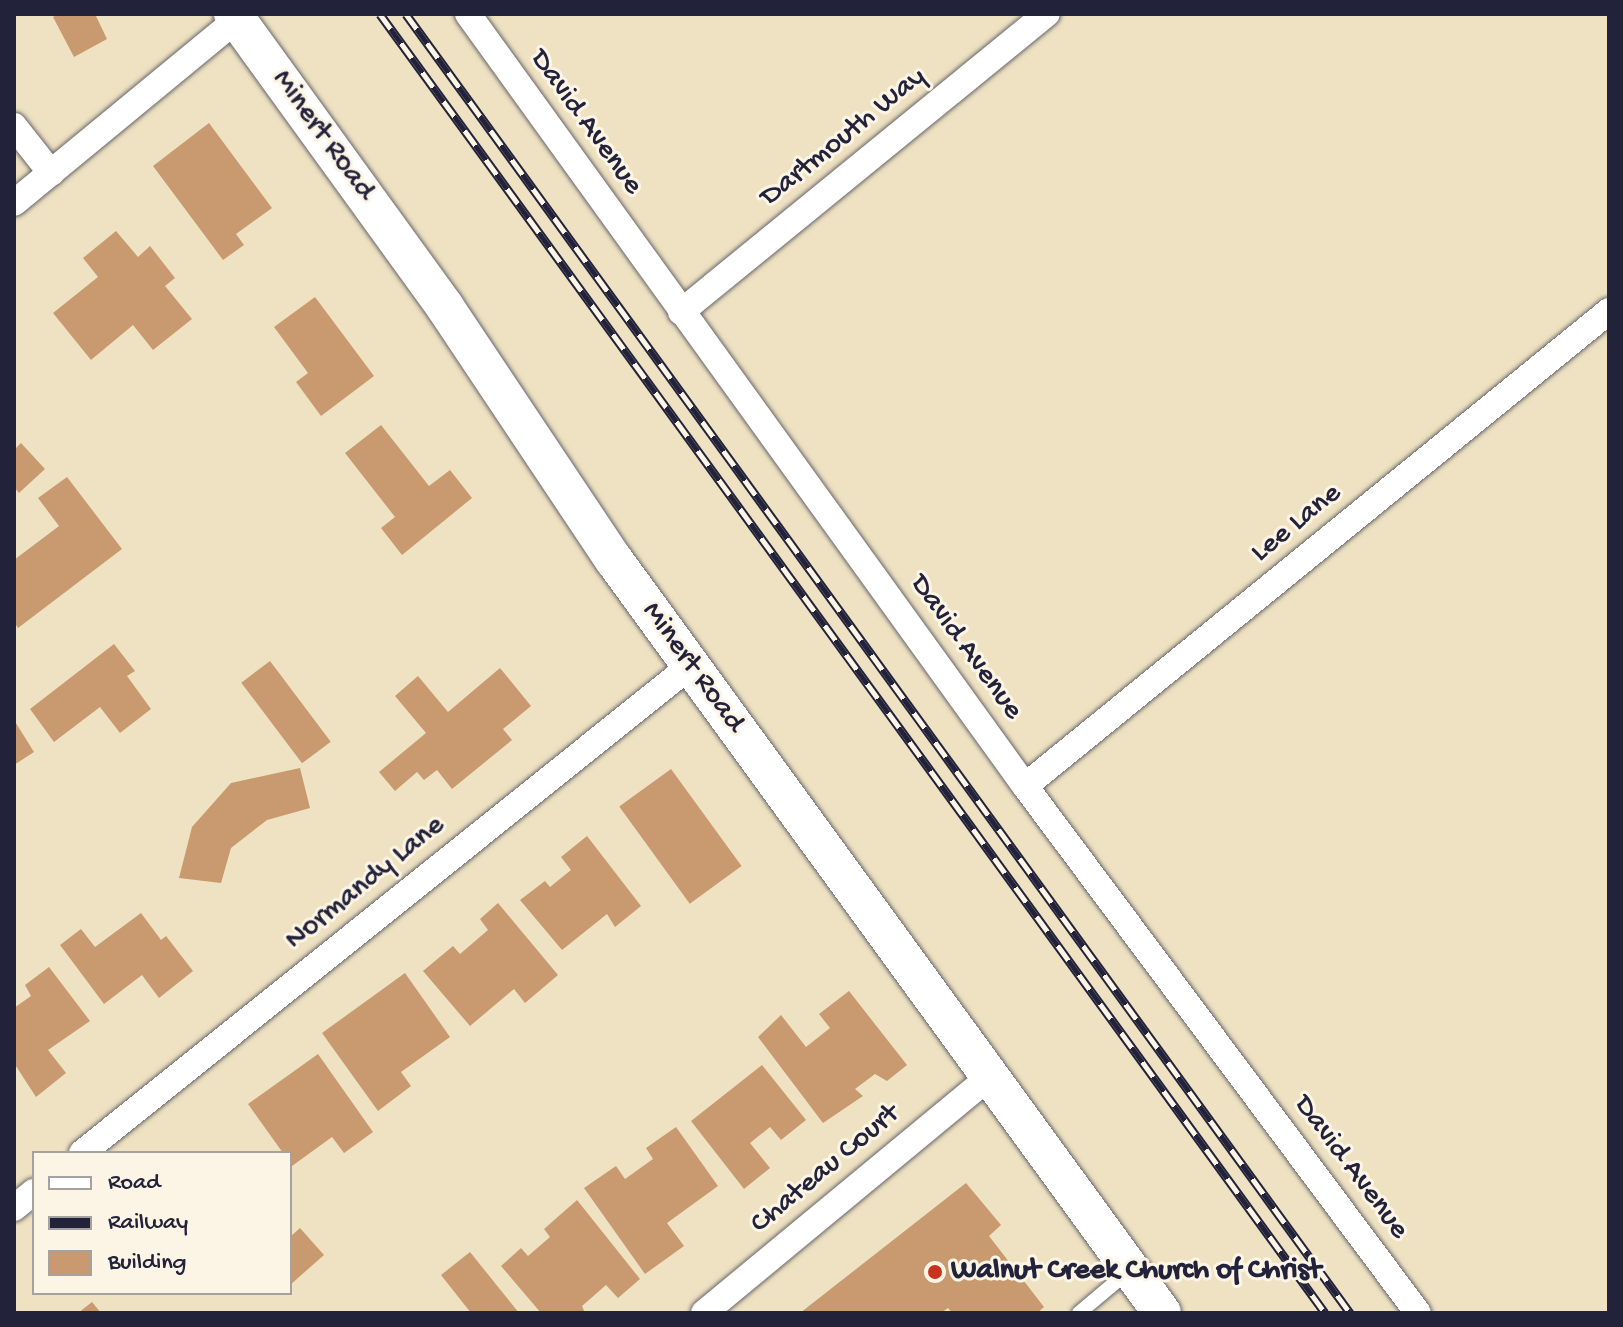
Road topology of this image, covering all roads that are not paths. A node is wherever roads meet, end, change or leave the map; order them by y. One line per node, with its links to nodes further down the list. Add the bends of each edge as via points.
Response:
1 (468, 14): 8 (street, David Avenue)
2 (1047, 14): 8 (street, Dartmouth Way)
3 (235, 16): 5 (street); 9 (street, Minert Road, via 445,307)
4 (14, 126): 5 (street)
5 (51, 173): 6 (street)
6 (14, 203)
7 (1609, 311): 10 (street, Lee Lane)
8 (681, 312): 10 (street, David Avenue)
9 (690, 666): 11 (street, Minert Road); 12 (street, Normandy Lane)
10 (1025, 786): 19 (street, David Avenue)
11 (990, 1076): 15 (street, Minert Road); 16 (street, Chateau Court)
12 (84, 1151)
13 (32, 1194): 14 (street)
14 (14, 1208)
15 (1131, 1270): 17 (lane); 18 (street, Minert Road)
16 (704, 1313)
17 (1079, 1313)
18 (1162, 1313)
19 (1418, 1313)

